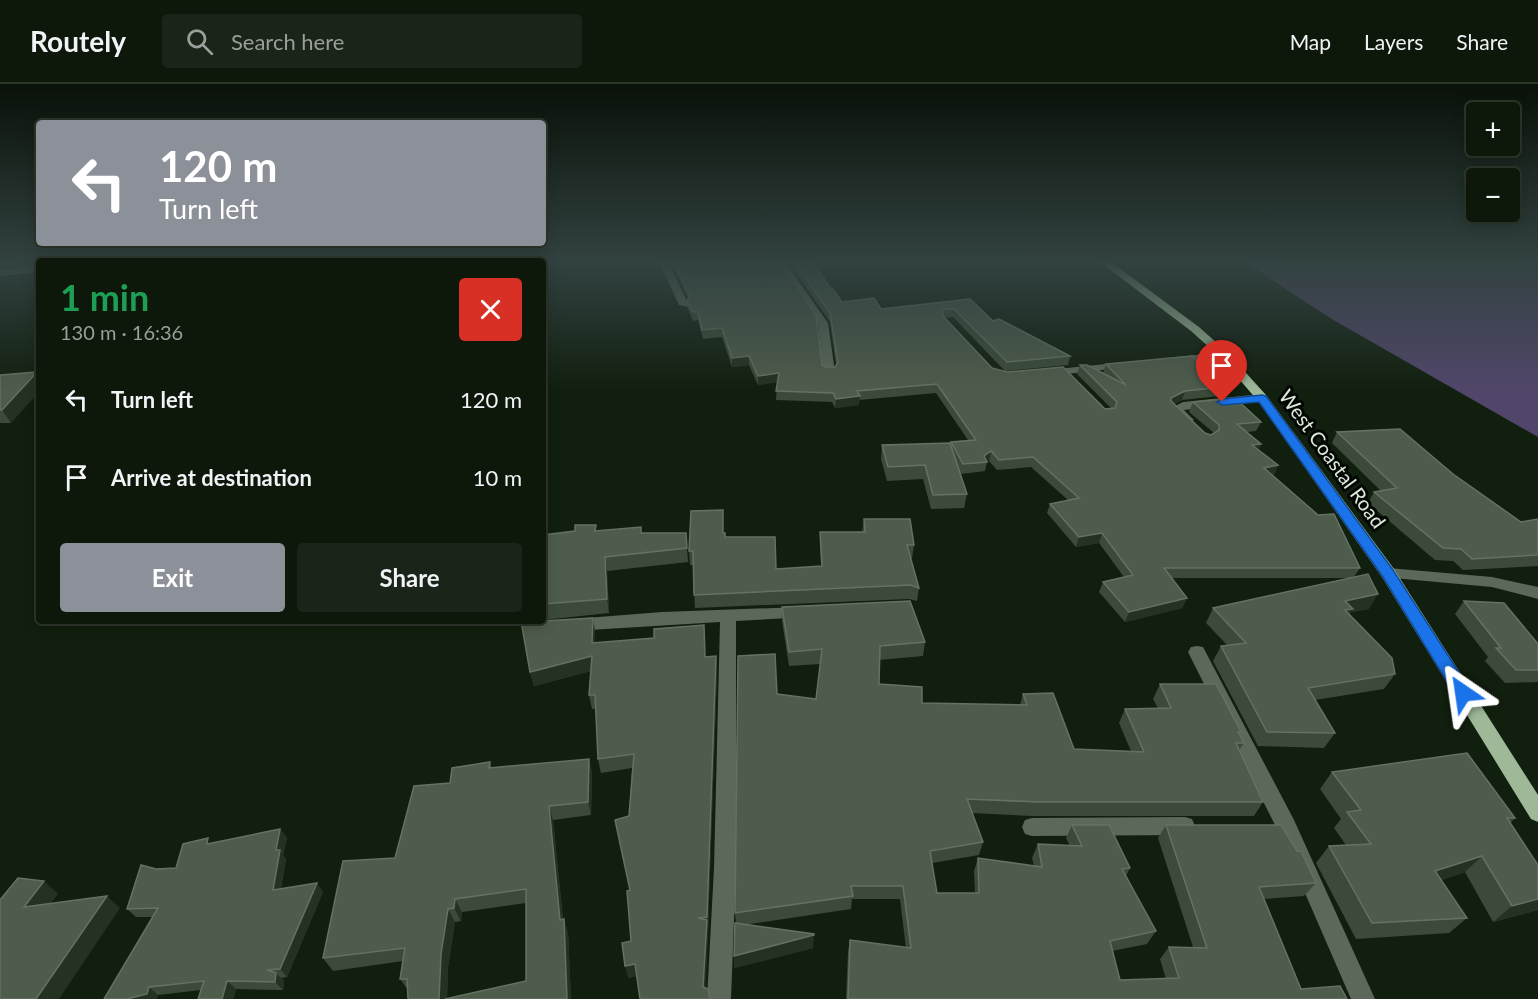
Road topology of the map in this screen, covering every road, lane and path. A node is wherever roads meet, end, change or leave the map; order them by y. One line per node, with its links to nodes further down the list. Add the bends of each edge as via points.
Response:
1 (810, 305): 6 (street, via 823,323)
2 (1165, 305): 3 (main road, West Coastal Road)
3 (1224, 355): 4 (street); 8 (main road, West Coastal Road)
4 (1167, 361)
5 (1133, 364): 7 (street, via 1069,375)
6 (829, 372)
7 (1041, 373)
8 (1262, 398): 9 (street, via 1175,409); 10 (main road, West Coastal Road)
9 (1200, 430)
10 (1388, 573): 11 (street, via 1492,582); 16 (main road, West Coastal Road)
11 (1538, 593)
12 (818, 612): 13 (street)
13 (728, 616): 14 (street); 21 (street)
14 (557, 626)
15 (1197, 652): 20 (street)
16 (1538, 813)
17 (1208, 826): 18 (street)
18 (1032, 827)
19 (1264, 827): 20 (street)
20 (1287, 827): 22 (street)
21 (719, 999)
22 (1364, 999)

